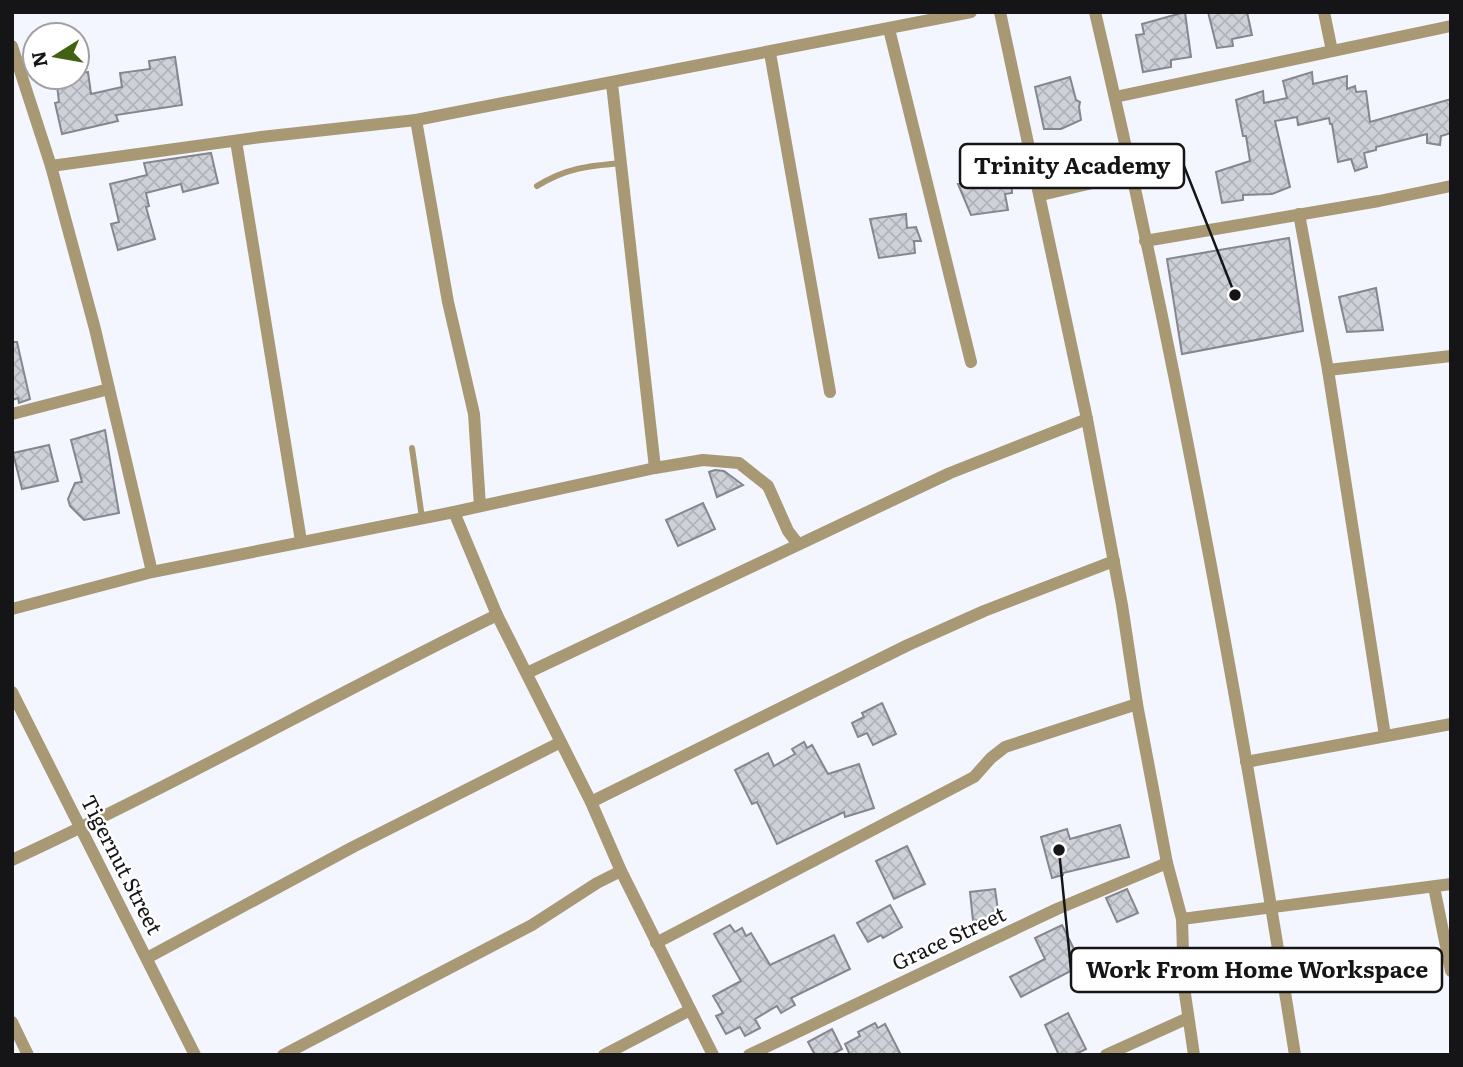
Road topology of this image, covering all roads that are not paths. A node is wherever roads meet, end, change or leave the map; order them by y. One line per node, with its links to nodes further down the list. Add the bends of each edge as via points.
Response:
1 (971, 12): 6 (street)
2 (1000, 12): 19 (street)
3 (1095, 12): 11 (street)
4 (1324, 12): 8 (street)
5 (1451, 26): 8 (street)
6 (889, 29): 9 (street); 23 (street)
7 (12, 46): 15 (street)
8 (1332, 51): 11 (street)
9 (770, 53): 10 (street); 26 (street)
10 (612, 83): 12 (street); 14 (street)
11 (1115, 97): 16 (street)
12 (416, 120): 13 (street); 31 (street, via 448,302 474,414)
13 (236, 141): 15 (street); 34 (street)
14 (621, 163): 17 (lane, via 556,174); 30 (street)
15 (51, 166): 25 (street)
16 (1131, 174): 19 (street); 21 (street)
17 (537, 186)
18 (1451, 186): 20 (street)
19 (1041, 195): 28 (street)
20 (1299, 214): 21 (street); 24 (street)
21 (1145, 241): 46 (street)
22 (1451, 356): 24 (street)
23 (971, 362)
24 (1328, 370): 44 (street)
25 (109, 389): 27 (street); 37 (street)
26 (830, 392)
27 (12, 414)
28 (1087, 419): 35 (street, via 950,473); 36 (street)
29 (412, 448): 33 (lane)
30 (655, 468): 31 (street); 35 (street, via 703,460 738,463 768,486)
31 (480, 506): 32 (street)
32 (454, 512): 33 (street); 39 (street)
33 (422, 518): 34 (street)
34 (301, 541): 37 (street)
35 (798, 544): 40 (street)
36 (1114, 561): 42 (street); 47 (street, via 908,645)
37 (152, 572): 38 (street)
38 (12, 609)
39 (497, 615): 40 (street); 48 (street)
40 (527, 673): 45 (street)
41 (12, 692): 48 (street, Tigernut Street)
42 (1137, 704): 50 (street); 56 (street, via 1005,747 974,777)
43 (1451, 724): 44 (street)
44 (1385, 736): 46 (street)
45 (559, 743): 47 (street); 57 (street)
46 (1246, 762): 54 (street)
47 (591, 802): 51 (street)
48 (81, 828): 49 (street); 57 (street, Tigernut Street)
49 (12, 860)
50 (1167, 863): 55 (street); 67 (street, Grace Street, via 1057,909)
51 (621, 871): 56 (street); 64 (street, via 532,925)
52 (1451, 884): 53 (street)
53 (1434, 887): 54 (street); 58 (street)
54 (1272, 908): 55 (street); 70 (street)
55 (1182, 919): 60 (street)
56 (656, 943): 59 (street)
57 (147, 957): 63 (street, Tigernut Street)
58 (1451, 971)
59 (690, 1010): 65 (street); 66 (street)
60 (1188, 1018): 68 (street); 69 (street)
61 (12, 1022): 62 (street)
62 (28, 1055)
63 (195, 1055)
64 (282, 1055)
65 (604, 1055)
66 (713, 1055)
67 (749, 1055)
68 (1106, 1055)
69 (1194, 1055)
70 (1295, 1055)

